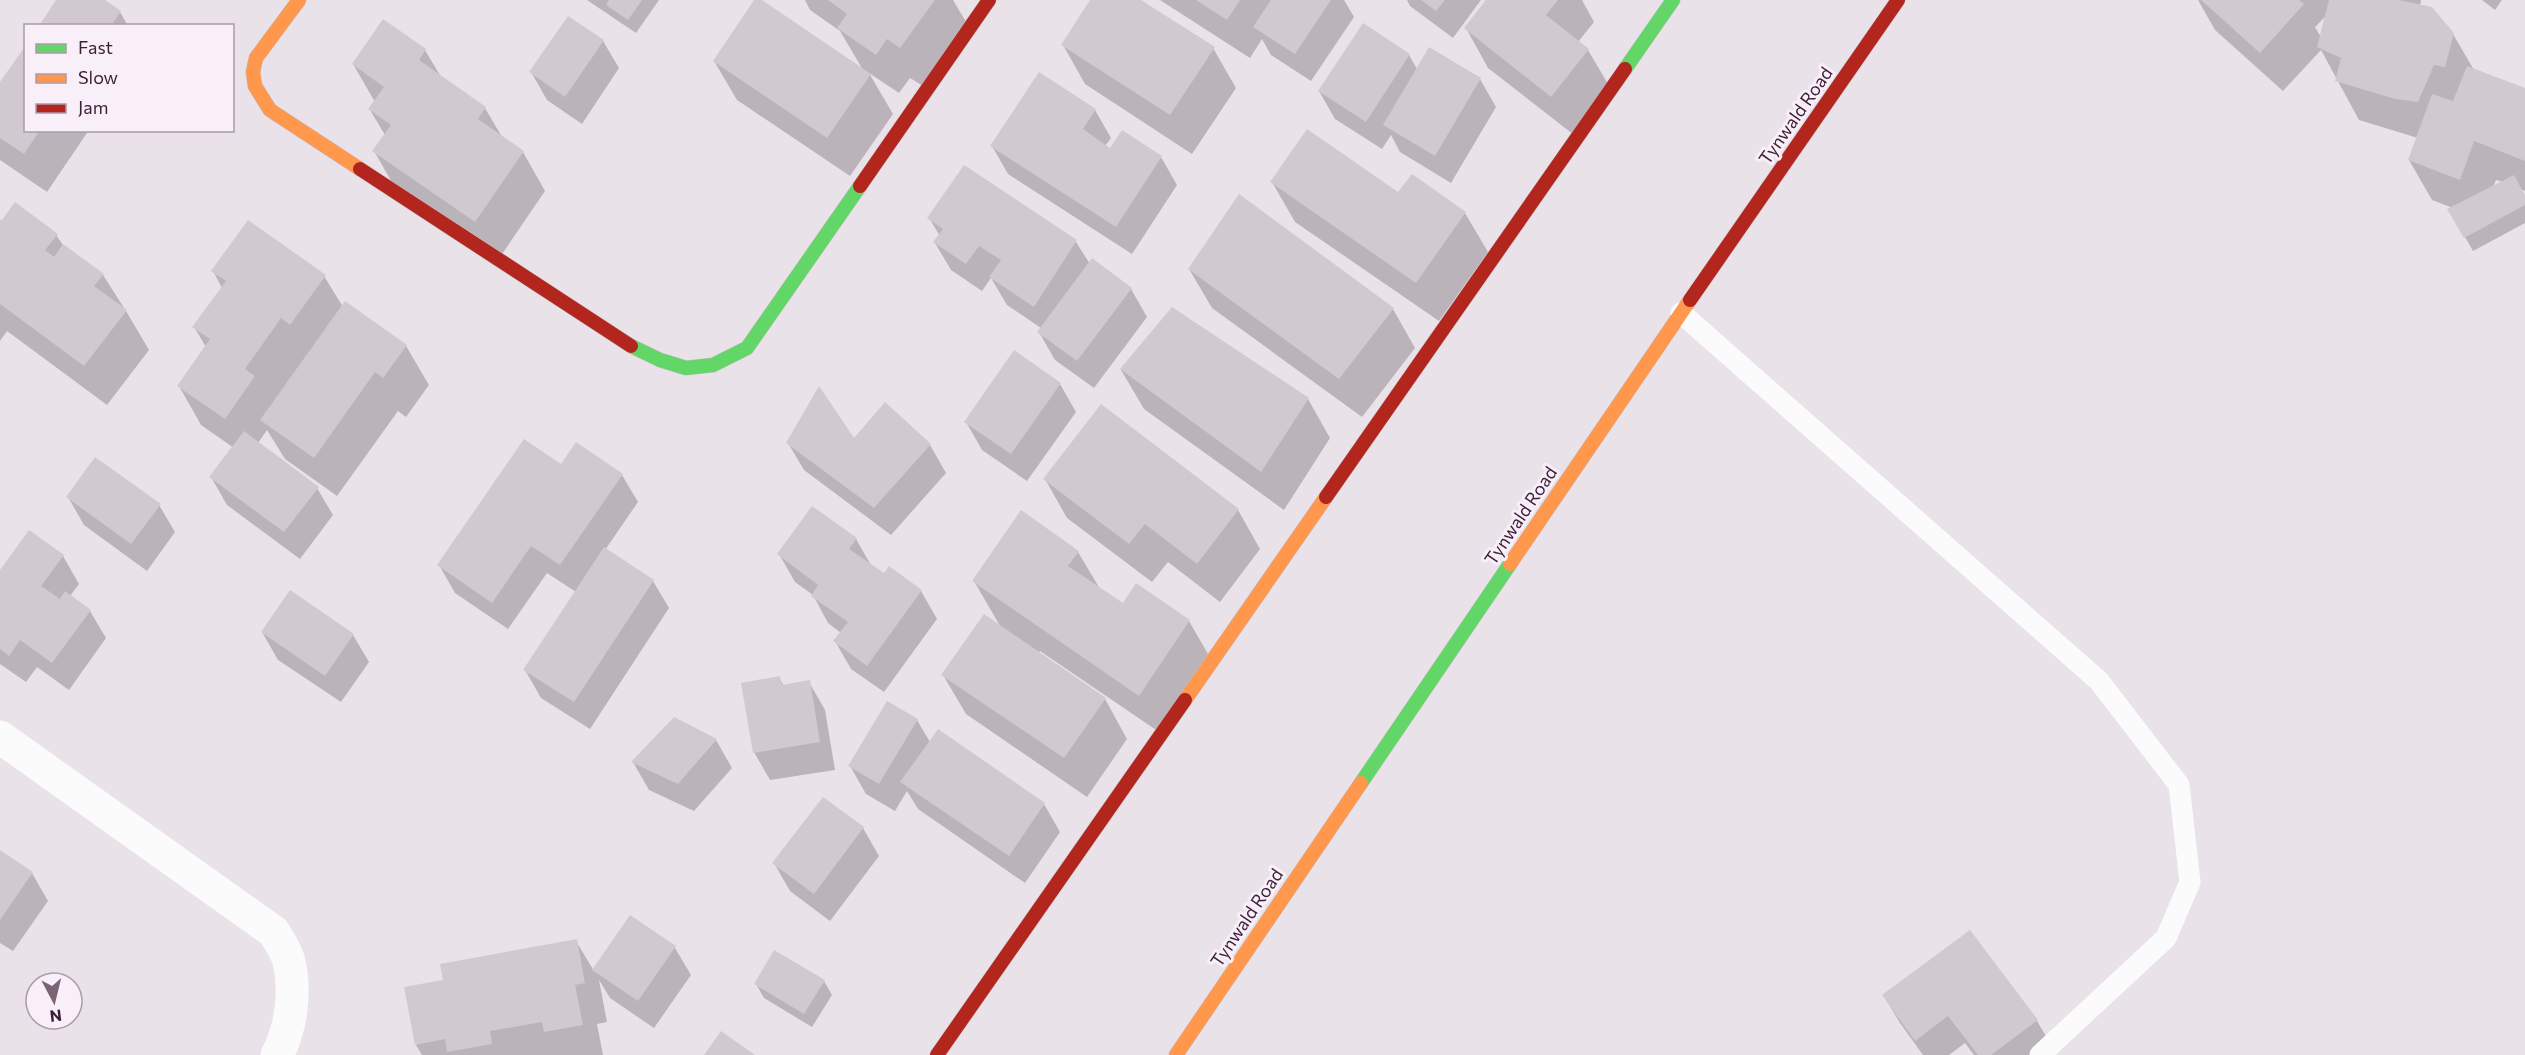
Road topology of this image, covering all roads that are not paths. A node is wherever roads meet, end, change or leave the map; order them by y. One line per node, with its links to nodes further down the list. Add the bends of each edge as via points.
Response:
1 (299, 0): 2 (street, via 255,60 255,88 270,110 626,344 670,364 697,369 721,364 747,348)
2 (989, 0)
3 (1673, 0): 8 (street)
4 (1898, 0): 5 (street, Tynwald Road)
5 (1681, 313): 9 (street, Tynwald Road); 10 (lane, via 2099,681 2179,785 2190,882 2166,938)
6 (0, 737): 7 (street, via 274,932 289,961 292,1002 284,1042)
7 (277, 1055)
8 (937, 1055)
9 (1176, 1055)
10 (2040, 1055)

